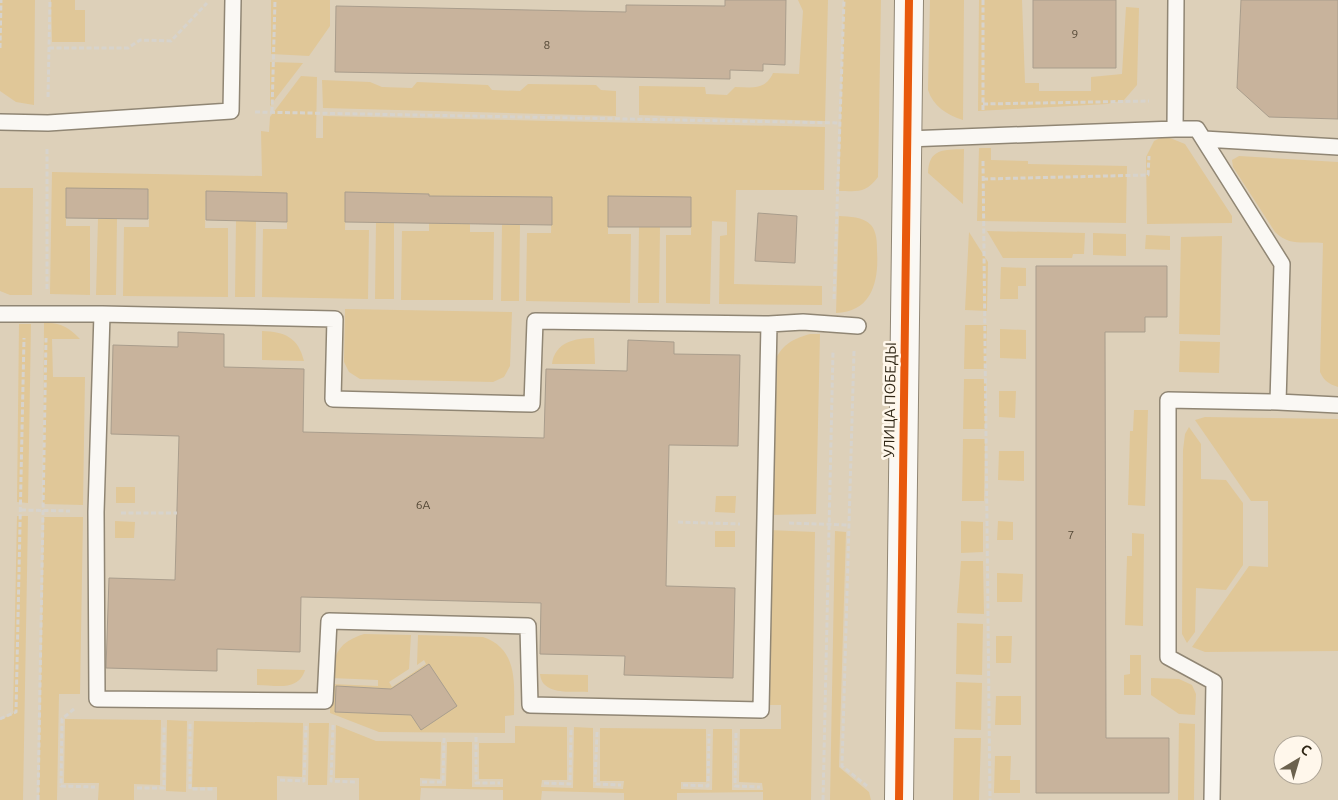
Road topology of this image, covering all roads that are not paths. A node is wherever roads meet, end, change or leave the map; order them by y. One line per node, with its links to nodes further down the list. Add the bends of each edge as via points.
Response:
1 (233, 0): 4 (lane, via 232,111 48,123)
2 (909, 0): 6 (street, УЛИЦА ПОБЕДЫ)
3 (1176, 0): 5 (lane)
4 (0, 122)
5 (1175, 129): 6 (lane); 7 (lane, via 1197,129)
6 (907, 139): 15 (street, УЛИЦА ПОБЕДЫ)
7 (1204, 139): 8 (lane); 13 (lane, via 1282,264)
8 (1338, 147)
9 (0, 314): 10 (lane)
10 (102, 314): 11 (lane, via 335,319 333,399 532,404 535,322); 11 (lane, via 96,512 97,699 326,701 329,621 528,626 530,705 737,710 760,710)
11 (769, 324): 12 (lane, via 803,322)
12 (857, 326)
13 (1278, 402): 14 (lane); 16 (lane, via 1168,400 1168,657 1214,682)
14 (1338, 405)
15 (900, 800)
16 (1212, 800)

